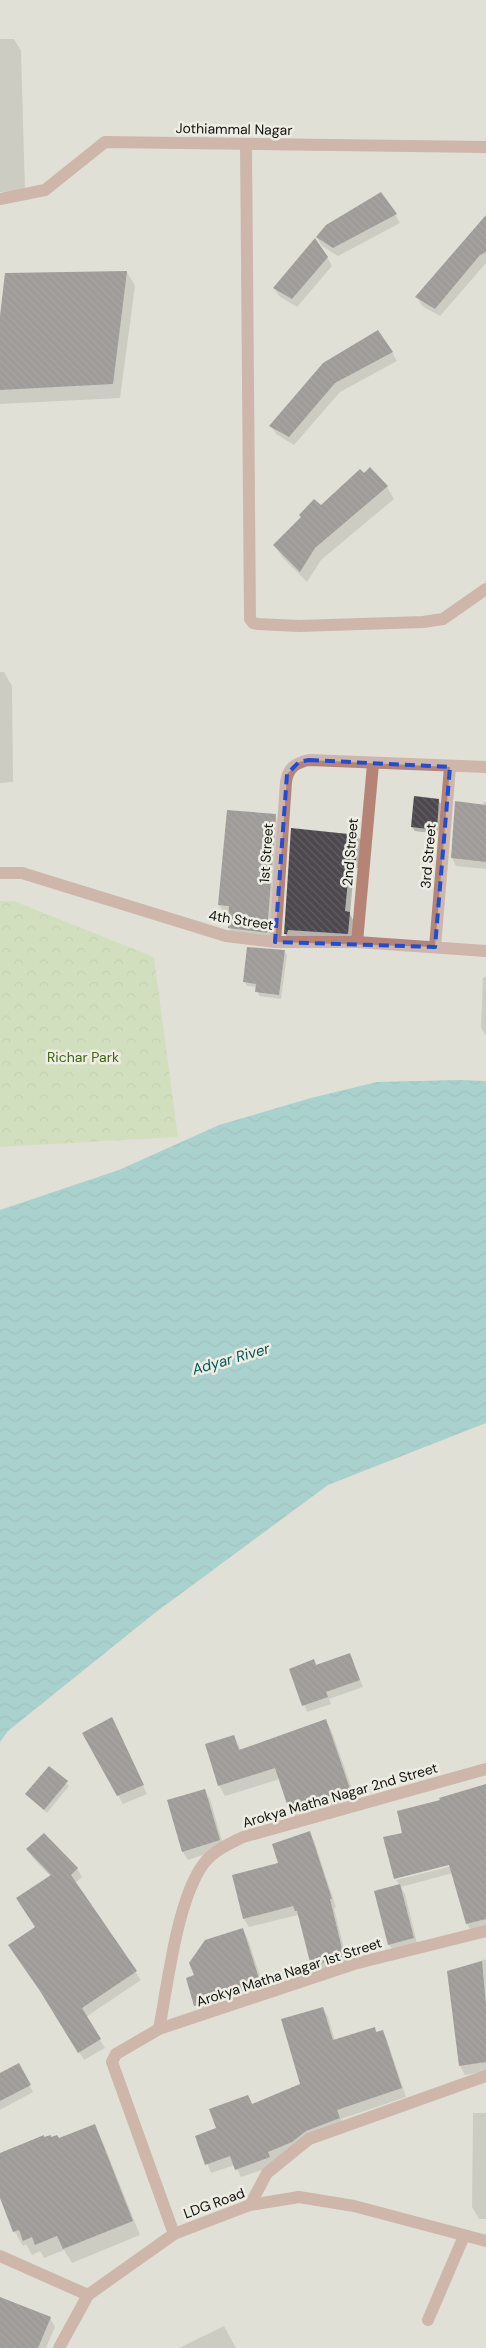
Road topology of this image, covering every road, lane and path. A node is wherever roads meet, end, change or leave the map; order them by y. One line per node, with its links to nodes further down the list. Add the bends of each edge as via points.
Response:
1 (246, 144): 2 (street, Jothiammal Nagar); 3 (street, Jothiammal Nagar, via 105,142 45,190); 4 (street, via 250,619 258,624 291,626 423,622 443,619)
2 (486, 147)
3 (0, 199)
4 (486, 588)
5 (372, 764): 6 (street); 9 (street, 1st Street, via 309,760 299,762 287,774); 10 (street, 2nd Street)
6 (450, 767): 7 (street); 11 (street, 3rd Street)
7 (486, 767)
8 (0, 873): 9 (street, 4th Street, via 22,873 226,936)
9 (275, 942): 10 (street, 4th Street)
10 (357, 942): 11 (street, 4th Street)
11 (435, 948): 12 (street, 4th Street)
12 (486, 951)
13 (486, 1769): 15 (street, Arokya Matha Nagar 2nd Street, via 243,1837 218,1849 201,1867 190,1890 173,1950)
14 (486, 1931): 15 (street, Arokya Matha Nagar 1st Street, via 354,1964)
15 (159, 2029): 18 (street, via 116,2054 112,2062)
16 (486, 2076): 17 (street, via 309,2139 267,2173)
17 (250, 2205): 18 (street, LDG Road); 19 (street, LDG Road, via 299,2197 354,2206)
18 (174, 2234): 22 (street, LDG Road)
19 (464, 2236): 20 (street, LDG Road); 23 (street)
20 (486, 2241)
21 (0, 2256): 22 (street)
22 (88, 2295): 24 (street, LDG Road)
23 (428, 2320)
24 (59, 2348)

